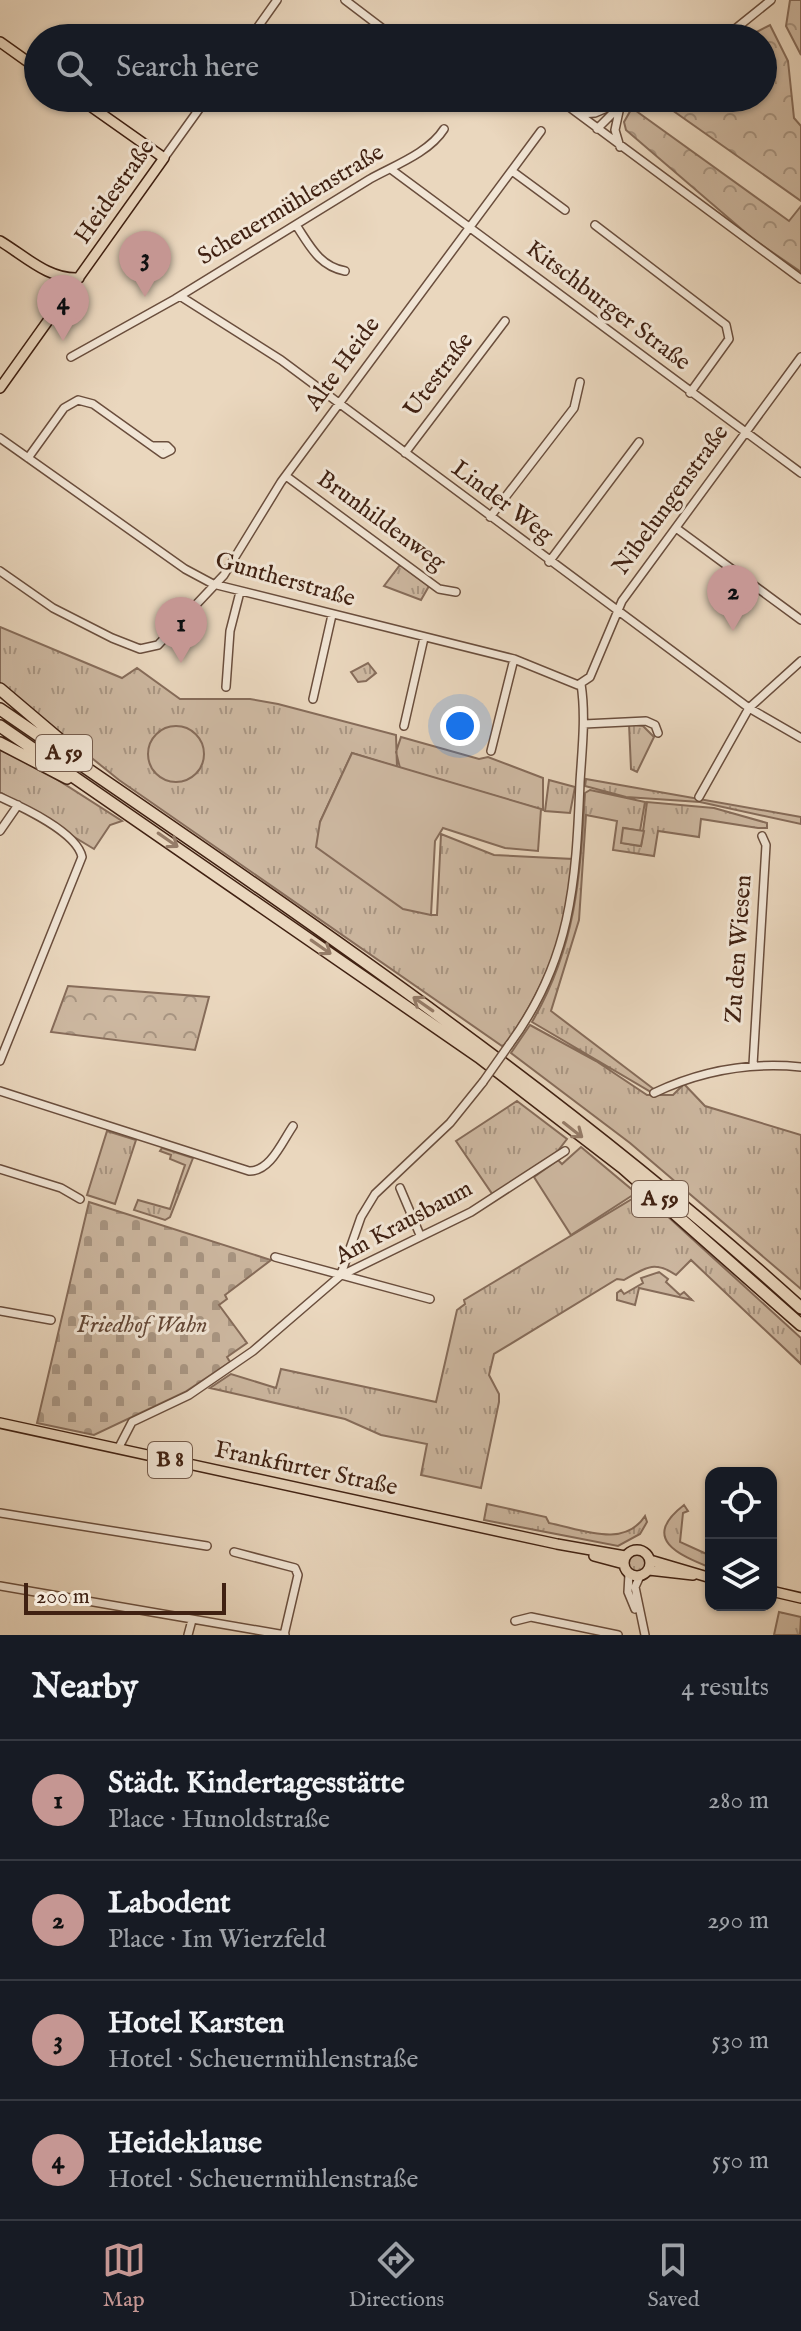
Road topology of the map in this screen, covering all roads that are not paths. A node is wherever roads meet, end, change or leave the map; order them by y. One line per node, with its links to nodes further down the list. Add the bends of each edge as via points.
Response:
1 (277, 0): 4 (street)
2 (345, 0): 5 (street)
3 (771, 0): 6 (street)
4 (260, 24)
5 (377, 24)
6 (741, 24)
7 (0, 42): 8 (main road)
8 (24, 59)
9 (99, 112): 20 (main road)
10 (197, 112): 20 (street, Heidestraße)
11 (576, 112): 15 (street)
12 (597, 112): 15 (street)
13 (613, 112): 17 (street)
14 (621, 112): 19 (street, via 615,130)
15 (579, 114): 17 (street)
16 (444, 129): 21 (street, Scheuermühlenstraße)
17 (597, 129): 19 (street)
18 (541, 131): 22 (street, Alte Heide)
19 (621, 147): 31 (street)
20 (164, 158): 30 (main road, Heidestraße)
21 (392, 170): 24 (street, Scheuermühlenstraße); 26 (street, Kitschburger Straße)
22 (512, 171): 23 (street); 26 (street, Alte Heide)
23 (565, 210)
24 (296, 225): 29 (street, via 317,257 330,268); 32 (street, Scheuermühlenstraße)
25 (595, 225): 39 (street, via 730,331)
26 (469, 228): 39 (street, Kitschburger Straße); 40 (street, Alte Heide)
27 (0, 241): 28 (main road)
28 (47, 271): 30 (main road, via 64,279); 33 (main road, via 60,284)
29 (345, 271)
30 (79, 278): 33 (main road, Heidestraße)
31 (801, 279)
32 (180, 296): 35 (street, Scheuermühlenstraße); 40 (street, Linder Weg, via 252,340)
33 (63, 300): 38 (main road, Heidestraße)
34 (505, 321): 45 (street, Utestraße)
35 (71, 357)
36 (801, 357): 41 (street, Nibelungenstraße)
37 (580, 382): 49 (street, via 574,408)
38 (0, 388)
39 (690, 393): 41 (street, Kitschburger Straße)
40 (339, 404): 45 (street, Linder Weg); 48 (street, Alte Heide)
41 (746, 433): 47 (street, Kitschburger Straße); 50 (street, Nibelungenstraße)
42 (0, 438): 46 (street, Guntherstraße)
43 (639, 442): 51 (street)
44 (153, 446): 46 (street, via 93,404 78,400 64,408)
45 (405, 453): 49 (street, Linder Weg)
46 (28, 458): 53 (street, Guntherstraße)
47 (801, 473)
48 (286, 476): 53 (street, Alte Heide, via 224,575); 55 (street, Brunhildenweg, via 439,589)
49 (490, 517): 51 (street, Linder Weg)
50 (676, 528): 56 (street, Nibelungenstraße); 58 (street)
51 (549, 562): 56 (street, Linder Weg)
52 (0, 571): 53 (street, Alte Heide, via 74,620 140,649 158,645)
53 (213, 584): 54 (street, Guntherstraße)
54 (240, 592): 57 (street, Guntherstraße); 63 (street, via 230,631)
55 (456, 592)
56 (617, 613): 62 (street, Nibelungenstraße, via 590,677); 66 (street, Linder Weg)
57 (332, 615): 59 (street, Guntherstraße); 65 (street)
58 (801, 620)
59 (424, 638): 60 (street, Guntherstraße); 70 (street)
60 (514, 659): 62 (street, Guntherstraße, via 568,684); 74 (street)
61 (801, 661): 66 (street)
62 (581, 684): 68 (street)
63 (226, 687)
64 (0, 689): 77 (highway)
65 (313, 699)
66 (749, 708): 72 (street, Linder Weg); 78 (street)
67 (0, 709): 77 (highway, A 59)
68 (584, 724): 71 (street, via 646,721); 94 (street, bridge, via 568,924 543,992 450,1123 375,1194)
69 (0, 726): 75 (highway, A 59)
70 (404, 726)
71 (658, 733)
72 (801, 738)
73 (0, 743): 75 (highway)
74 (491, 751)
75 (104, 795): 99 (highway, A 59, one-way to 99, via 479,1057 623,1168)
76 (0, 797): 79 (street)
77 (129, 797): 96 (highway, A 59, one-way to 77, via 630,1160 518,1072)
78 (699, 797)
79 (18, 805): 80 (street); 82 (street, via 66,835 82,857)
80 (0, 831)
81 (762, 836): 83 (street, Zu den Wiesen, via 766,845)
82 (0, 1061)
83 (753, 1065): 84 (street); 86 (street, via 684,1080)
84 (801, 1067)
85 (0, 1091): 87 (street, via 249,1171 266,1165)
86 (654, 1093)
87 (293, 1126)
88 (565, 1151): 92 (street, Am Krausbaum, via 471,1212)
89 (0, 1169): 91 (street)
90 (400, 1188): 92 (street)
91 (80, 1199)
92 (420, 1235): 94 (street, Am Krausbaum)
93 (275, 1257): 94 (street)
94 (340, 1276): 95 (street); 101 (street, Am Krausbaum, via 275,1334 210,1381 132,1422)
95 (430, 1299)
96 (801, 1308)
97 (0, 1311): 98 (street)
98 (51, 1320)
99 (801, 1325)
100 (0, 1423): 101 (main road, Frankfurter Straße / B 8)
101 (118, 1449): 105 (main road, Frankfurter Straße / B 8, via 557,1544)
102 (0, 1513): 103 (street)
103 (207, 1546)
104 (234, 1552): 113 (street, via 295,1568 298,1575)
105 (636, 1566): 106 (main road, Frankfurter Straße / B 8); 115 (street, via 628,1592)
106 (705, 1577)
107 (0, 1586): 110 (street)
108 (777, 1592): 109 (main road)
109 (801, 1598)
110 (192, 1620): 112 (street); 113 (street)
111 (515, 1621): 114 (street, via 531,1617)
112 (188, 1635)
113 (285, 1635)
114 (618, 1635)
115 (645, 1635)

